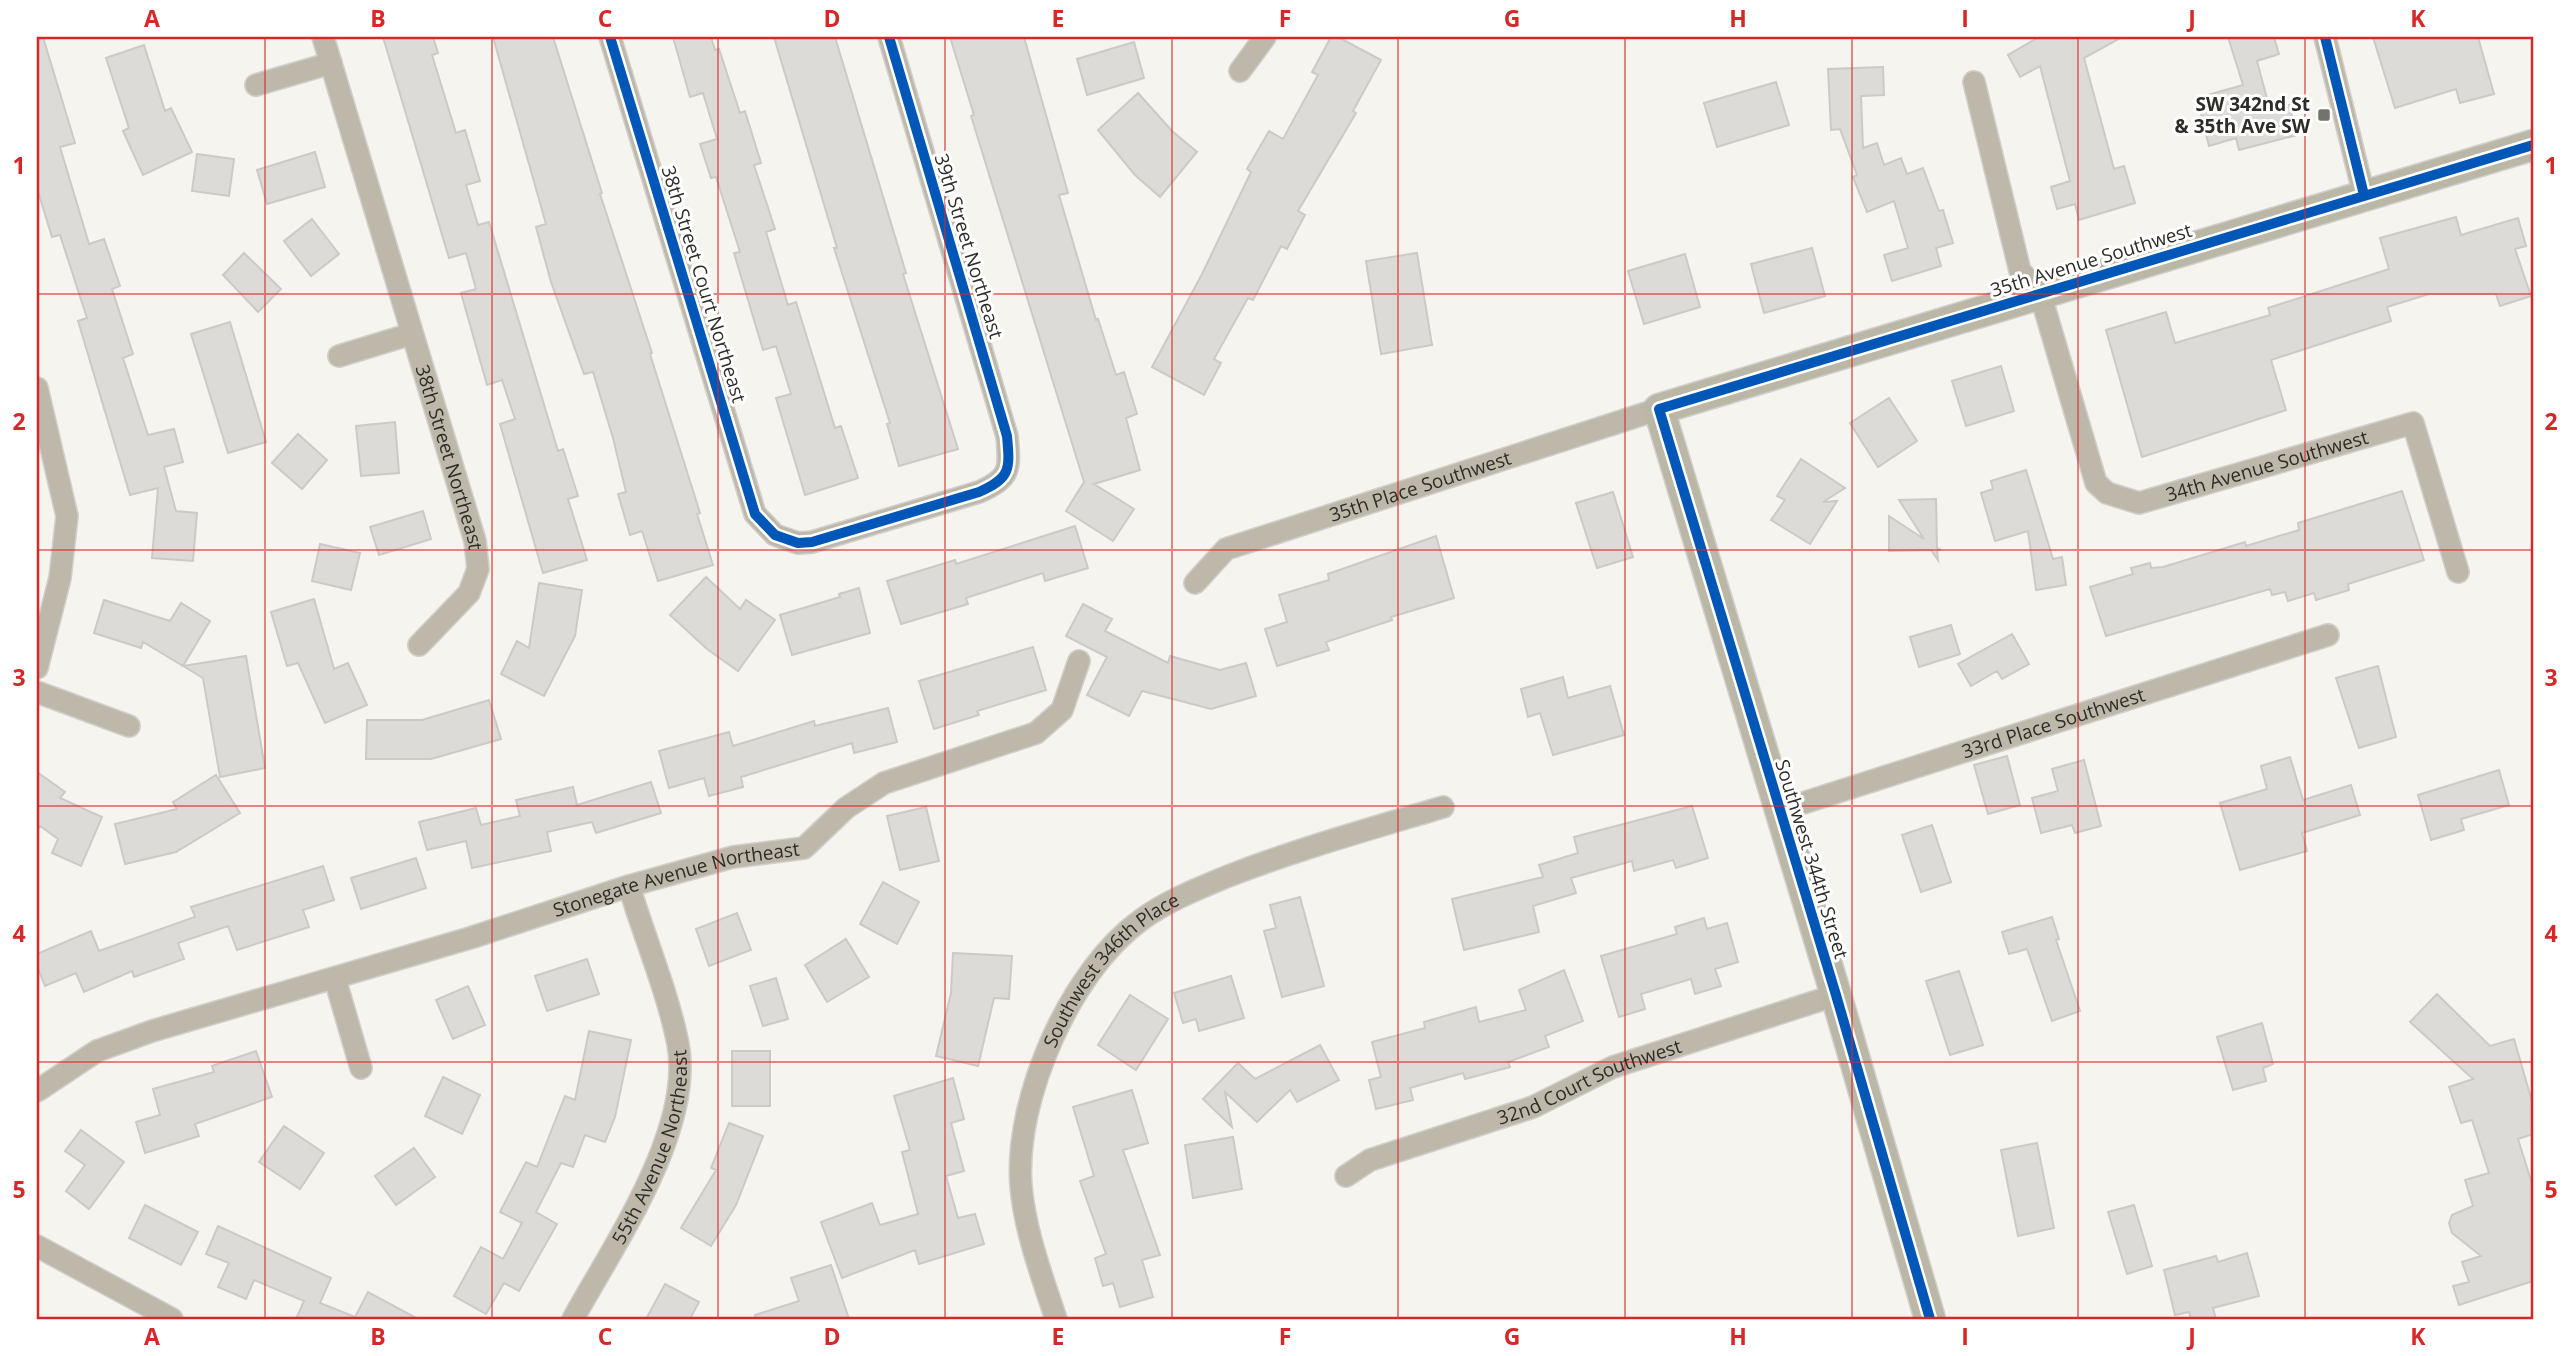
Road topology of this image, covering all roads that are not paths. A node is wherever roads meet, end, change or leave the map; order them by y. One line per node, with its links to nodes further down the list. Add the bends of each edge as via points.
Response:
1 (323, 37): 6 (street, 38th Street Northeast)
2 (610, 37): 18 (street, 38th Street Court Northeast, via 755,514 775,536 798,543 834,537 979,492 999,483)
3 (889, 37): 18 (street, 39th Street Northeast, via 1007,436)
4 (1265, 37): 7 (street)
5 (2325, 37): 11 (street)
6 (331, 63): 9 (street); 13 (street, 38th Street Northeast)
7 (1240, 71)
8 (1974, 82): 12 (street, via 2020,271)
9 (256, 85)
10 (2533, 145): 11 (street, 35th Avenue Southwest)
11 (2364, 195): 12 (street, 35th Avenue Southwest)
12 (2040, 293): 16 (street, 35th Avenue Southwest); 19 (street, 34th Avenue Southwest, via 2096,483 2107,493 2139,503 2160,499 2413,423)
13 (411, 334): 14 (street); 22 (street, 38th Street Northeast, via 475,541 478,569 469,593)
14 (339, 356)
15 (37, 388): 17 (street)
16 (1658, 409): 20 (street, 35th Place Southwest, via 1226,549); 28 (street, Southwest 344th Street)
17 (42, 423): 24 (street, via 67,516 53,613)
18 (1010, 466)
19 (2458, 572)
20 (1195, 583)
21 (2328, 635): 28 (street, 33rd Place Southwest)
22 (419, 645)
23 (1079, 661): 29 (street, Stonegate Avenue Northeast, via 1062,710 1036,733 884,783 846,808 804,848 733,857)
24 (37, 668)
25 (37, 692): 26 (street)
26 (129, 726)
27 (1443, 807): 38 (street, Southwest 346th Place, via 1306,848 1188,893 1140,920 1085,980 1059,1020 1031,1096 1023,1141 1021,1184 1027,1224)
28 (1778, 811): 31 (street, Southwest 344th Street)
29 (629, 886): 30 (street, Stonegate Avenue Northeast); 37 (street, 55th Avenue Northeast, via 678,1044 677,1105 646,1186)
30 (335, 979): 32 (street); 33 (street, Stonegate Avenue Northeast, via 97,1051)
31 (1836, 995): 34 (street, 32nd Court Southwest, via 1613,1067 1533,1107 1370,1160); 39 (street, Southwest 344th Street)
32 (361, 1068)
33 (37, 1091)
34 (1346, 1176)
35 (37, 1246): 36 (street)
36 (172, 1319)
37 (573, 1319)
38 (1056, 1319)
39 (1930, 1319)

